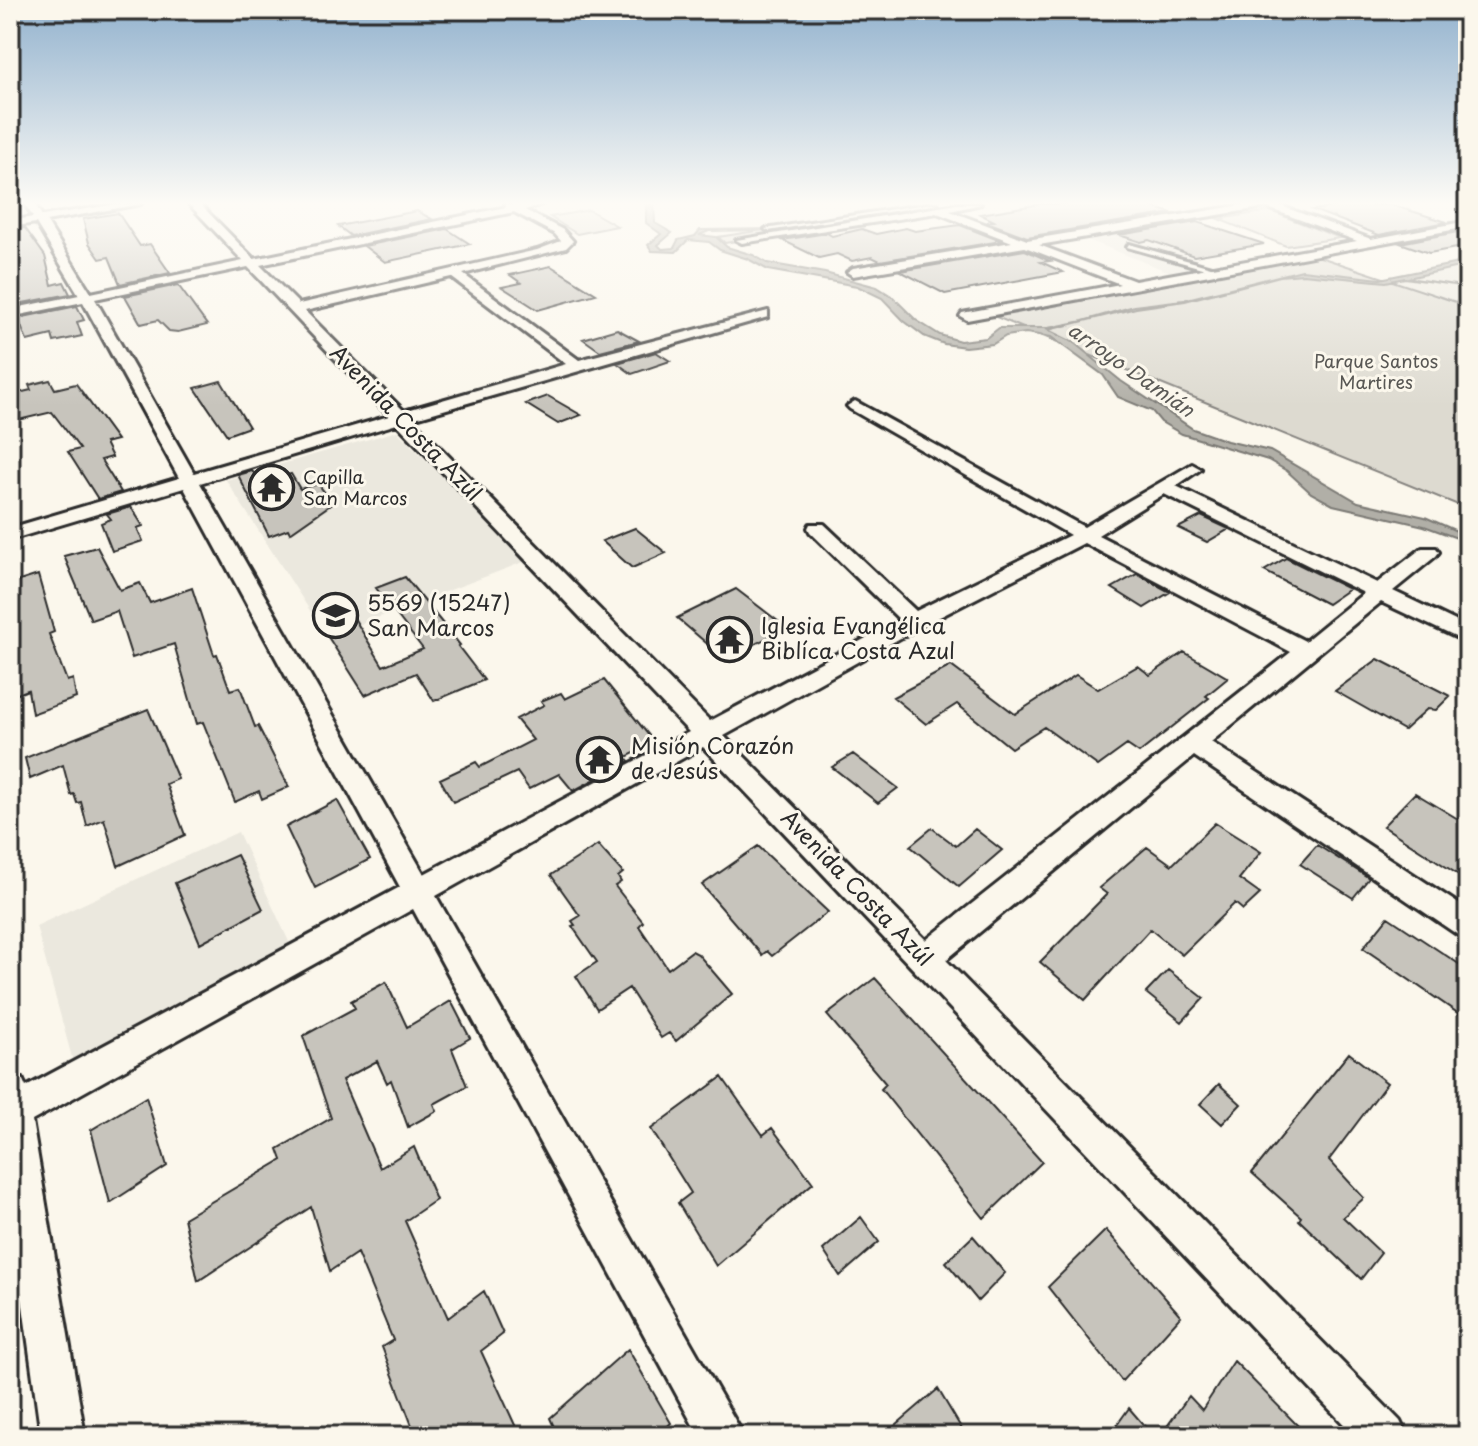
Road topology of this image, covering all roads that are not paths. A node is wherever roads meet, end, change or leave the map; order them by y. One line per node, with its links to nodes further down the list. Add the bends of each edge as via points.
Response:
1 (71, 271): 11 (street)
2 (209, 271): 11 (street)
3 (258, 271): 12 (street, Avenida Costa Azúl)
4 (460, 271): 9 (street)
5 (856, 271): 8 (street)
6 (1098, 271): 10 (street)
7 (1209, 271): 10 (street)
8 (853, 272)
9 (453, 273): 12 (street); 16 (street)
10 (1137, 286): 15 (street)
11 (87, 297): 13 (street); 20 (street)
12 (296, 309): 18 (street, Avenida Costa Azúl)
13 (10, 313)
14 (763, 314): 16 (street)
15 (967, 316)
16 (577, 365): 18 (street)
17 (855, 406): 24 (street)
18 (401, 417): 20 (street); 30 (street, Avenida Costa Azúl)
19 (1192, 469): 21 (street)
20 (189, 480): 23 (street); 32 (street)
21 (1162, 486): 24 (street); 26 (street)
22 (817, 528): 27 (street)
23 (10, 534)
24 (1084, 535): 27 (street); 29 (street)
25 (1429, 552): 26 (street)
26 (1379, 593): 28 (street); 29 (street)
27 (914, 621): 30 (street)
28 (1468, 636)
29 (1305, 650): 31 (street)
30 (707, 734): 32 (street); 34 (street, Avenida Costa Azúl)
31 (1194, 743): 33 (street); 34 (street)
32 (418, 891): 35 (street); 37 (street)
33 (1468, 926)
34 (925, 959): 38 (street, Avenida Costa Azúl)
35 (11, 1105): 36 (street)
36 (63, 1436)
37 (722, 1436)
38 (1385, 1436)

